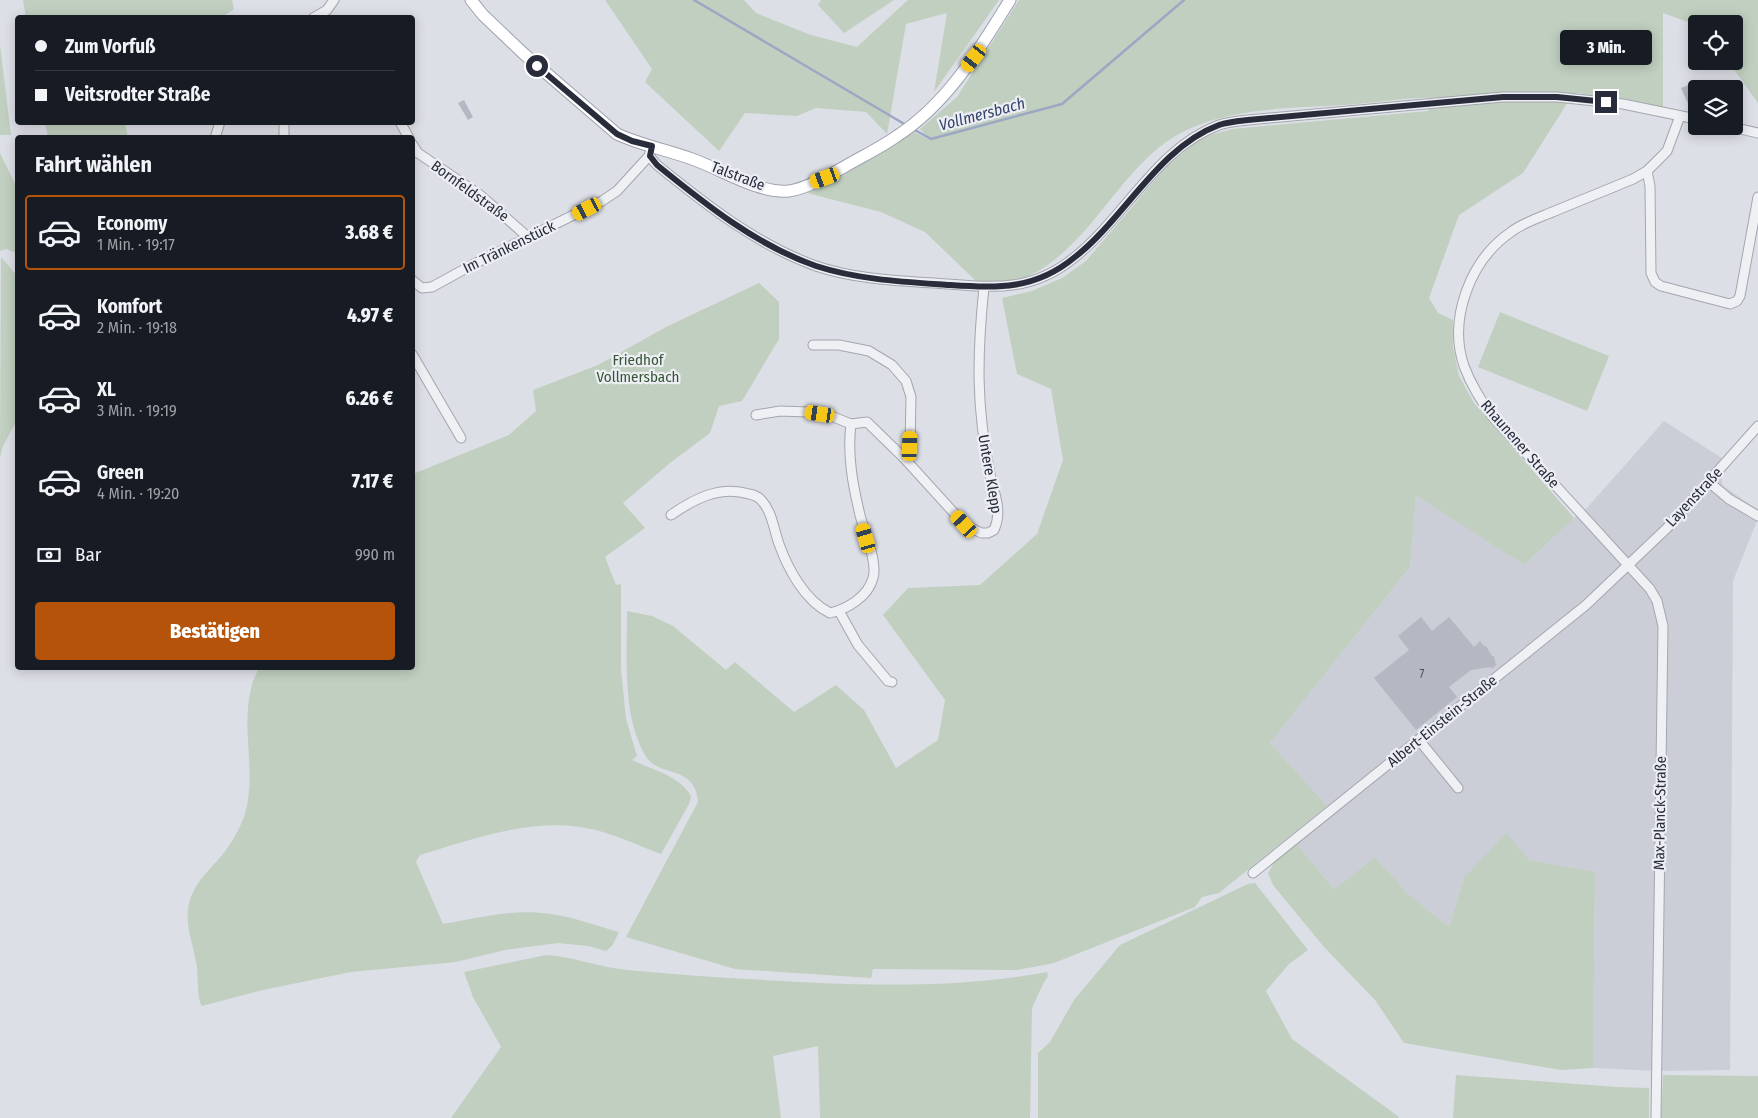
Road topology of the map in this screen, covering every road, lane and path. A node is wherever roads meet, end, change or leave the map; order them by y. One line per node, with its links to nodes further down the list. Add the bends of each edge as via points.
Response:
1 (334, 0): 4 (street)
2 (471, 0): 9 (main road, Talstraße, via 482,15 524,54 617,134)
3 (1010, 0): 9 (main road, Talstraße, via 974,58 950,89 920,119 898,136 825,178 789,191 760,188 718,168)
4 (325, 14)
5 (1680, 116): 6 (street); 11 (street, Rhaunener Straße, via 1667,151); 15 (street, via 1623,104 1557,97 1503,97 1220,125 1193,138 1163,164 1096,239 1058,270 1028,283)
6 (1688, 118)
7 (1743, 130): 8 (street)
8 (1758, 133)
9 (651, 151): 13 (street, Im Tränkenstück, via 617,191); 15 (street, via 657,165 739,227 816,266 899,281)
10 (415, 154): 13 (street, Bornfeldstraße, via 480,195)
11 (1647, 171): 12 (street, via 1651,273 1655,282 1730,304 1740,296); 26 (street, Rhaunener Straße, via 1511,231 1492,248 1478,267 1466,291 1460,317 1464,365 1475,391 1492,416)
12 (1758, 197)
13 (529, 238): 14 (street, Im Tränkenstück, via 432,287 422,288)
14 (415, 282)
15 (984, 287): 22 (street, Untere Klepp, via 978,399 999,514 994,530 981,533 964,524)
16 (813, 345): 22 (street, via 839,345 869,351 892,364 906,381 912,397 910,446)
17 (415, 359): 21 (street)
18 (756, 415): 19 (street, via 780,411 809,412)
19 (851, 424): 22 (street, Untere Klepp, via 866,422); 27 (street, via 850,466 872,558 873,578 864,595)
20 (1758, 426): 23 (street, Layenstraße)
21 (461, 438)
22 (904, 458)
23 (1709, 482): 25 (street, via 1729,499); 26 (street, Layenstraße)
24 (671, 515): 27 (street, via 698,498 717,492 740,491 755,496 762,500 792,572 810,600 830,613)
25 (1758, 516)
26 (1628, 566): 29 (street, Albert-Einstein-Straße); 32 (street, Max-Planck-Straße, via 1650,589 1657,601 1663,626)
27 (839, 611): 28 (street, via 858,645)
28 (892, 682)
29 (1419, 740): 30 (street); 31 (street, Albert-Einstein-Straße)
30 (1458, 788)
31 (1253, 873)
32 (1656, 1118)

